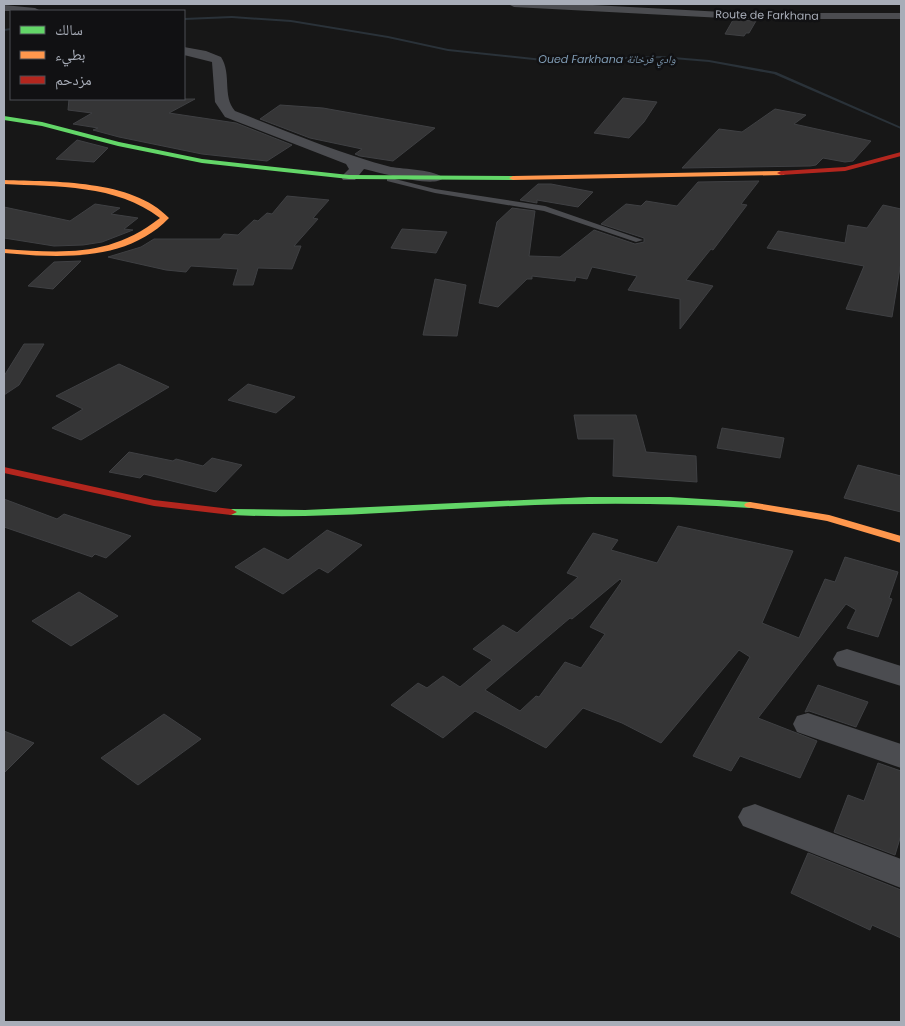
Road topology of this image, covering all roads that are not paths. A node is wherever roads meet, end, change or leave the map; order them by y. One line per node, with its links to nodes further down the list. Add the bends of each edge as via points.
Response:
1 (514, 4): 3 (street, Route de Farkhana)
2 (767, 4): 7 (street)
3 (635, 7): 7 (street, Route de Farkhana)
4 (4, 8): 5 (street)
5 (25, 10)
6 (901, 16): 7 (street, Route de Farkhana)
7 (774, 17)
8 (185, 51): 11 (street, via 217,60 221,70 221,103 230,114)
9 (4, 118): 12 (street, via 202,161)
10 (900, 155): 14 (street, via 872,165 827,172)
11 (352, 161): 12 (street, via 357,170); 14 (street)
12 (349, 177): 13 (street)
13 (388, 178): 14 (street); 16 (lane, via 435,190 545,209)
14 (438, 179)
15 (4, 182): 17 (street, via 85,189 131,197 160,210 165,218 149,234 97,251 65,255)
16 (639, 240)
17 (4, 252)
18 (4, 470): 19 (street, via 162,504 247,514 569,501 725,502 835,518)
19 (901, 540)
20 (847, 659): 21 (street)
21 (901, 676)
22 (808, 724): 23 (street)
23 (901, 756)
24 (755, 817): 25 (street)
25 (901, 874)

